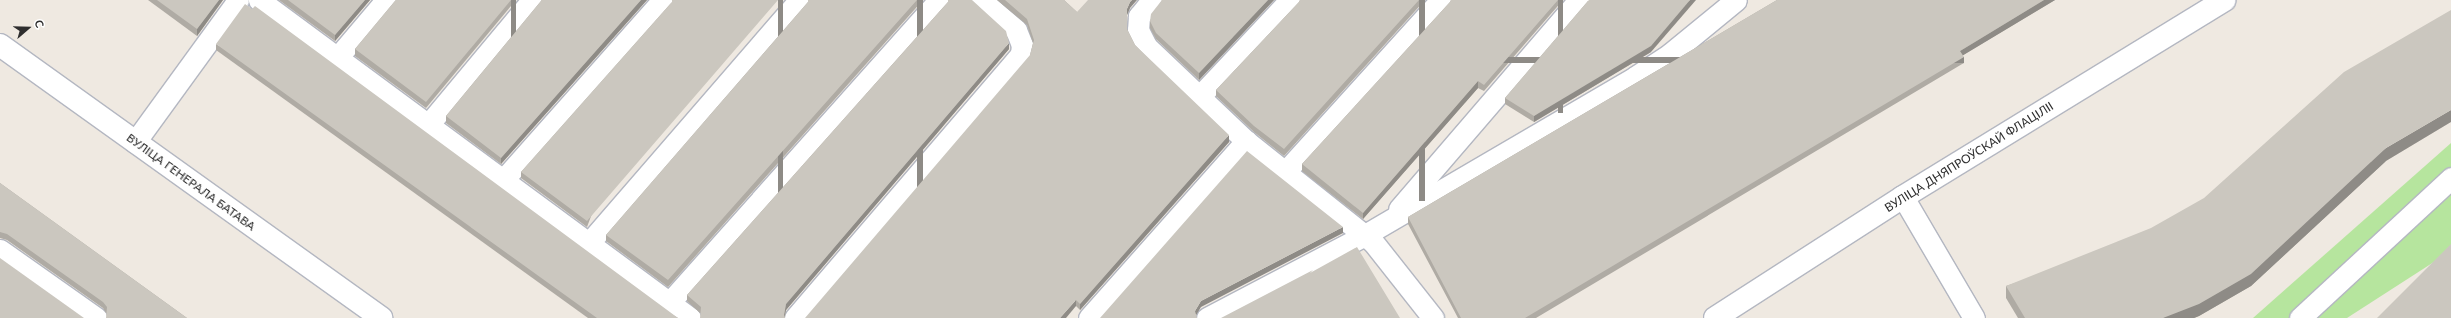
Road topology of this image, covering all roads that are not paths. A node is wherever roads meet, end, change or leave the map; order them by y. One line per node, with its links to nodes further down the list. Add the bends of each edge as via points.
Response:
1 (238, 0): 20 (lane)
2 (259, 0): 16 (lane)
3 (386, 0): 16 (lane)
4 (532, 0): 18 (lane)
5 (663, 0): 23 (lane)
6 (799, 0): 27 (lane)
7 (939, 0): 29 (lane)
8 (981, 0): 35 (lane, via 1016,30 1022,44 1021,54)
9 (1152, 0): 17 (lane, via 1139,16 1138,30 1146,46)
10 (1290, 0): 17 (lane)
11 (1441, 0): 21 (lane)
12 (1579, 0): 25 (lane)
13 (1736, 0): 25 (lane, via 1670,54 1635,77)
14 (2225, 0): 24 (street, ВУЛІЦА ДНЯПРОЎСКАЙ ФЛАЦІЛІІ)
15 (0, 45): 20 (street, ВУЛІЦА ГЕНЕРАЛА БАТАВА)
16 (337, 58): 18 (lane)
17 (1199, 97): 19 (lane)
18 (428, 125): 23 (lane)
19 (1246, 141): 21 (lane); 36 (lane)
20 (135, 142): 33 (street, ВУЛІЦА ГЕНЕРАЛА БАТАВА)
21 (1285, 172): 26 (lane)
22 (2451, 178): 40 (lane)
23 (503, 180): 27 (lane)
24 (1903, 197): 38 (street, ВУЛІЦА ДНЯПРОЎСКАЙ ФЛАЦІЛІІ); 39 (lane)
25 (1388, 222): 26 (lane)
26 (1365, 236): 31 (lane, via 1383,254); 37 (lane)
27 (588, 244): 29 (lane)
28 (0, 250): 30 (lane)
29 (669, 303): 34 (lane)
30 (70, 311): 32 (lane)
31 (1430, 317)
32 (96, 318)
33 (381, 318)
34 (690, 318)
35 (795, 318)
36 (1089, 318)
37 (1207, 318)
38 (1715, 318)
39 (1974, 318)
40 (2300, 318)

